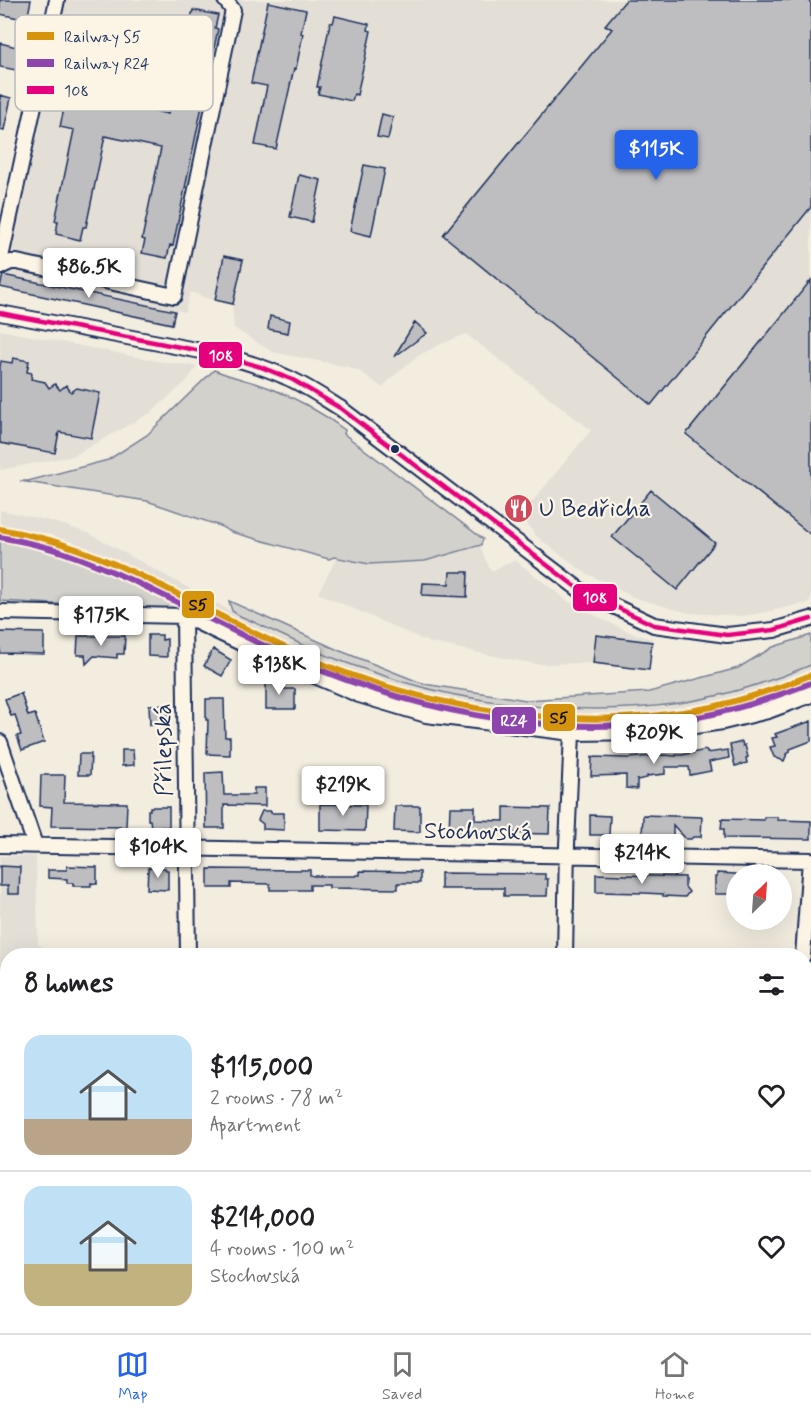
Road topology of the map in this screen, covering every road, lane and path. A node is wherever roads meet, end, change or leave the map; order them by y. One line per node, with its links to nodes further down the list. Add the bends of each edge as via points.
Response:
1 (57, 0): 3 (street)
2 (225, 0): 4 (street, via 233,10)
3 (54, 15)
4 (213, 107)
5 (33, 111): 7 (street, via 10,220 14,240)
6 (212, 111): 7 (street, via 174,296 17,262)
7 (4, 264)
8 (0, 313): 11 (street, via 217,354 286,377 340,408 580,590 654,625 727,635 774,630)
9 (0, 612): 10 (street)
10 (184, 615): 13 (street, via 359,695 426,715); 17 (street, Přílepská)
11 (811, 619)
12 (811, 695): 13 (street, via 723,722 653,732)
13 (572, 733): 18 (street)
14 (0, 742): 16 (street)
15 (0, 845): 16 (street, Stochovská)
16 (35, 845): 17 (street, Stochovská)
17 (187, 848): 18 (street, Stochovská); 20 (street, Přílepská)
18 (566, 856): 19 (street, Stochovská); 21 (street)
19 (811, 860): 22 (street)
20 (188, 948)
21 (565, 948)
22 (804, 948)

